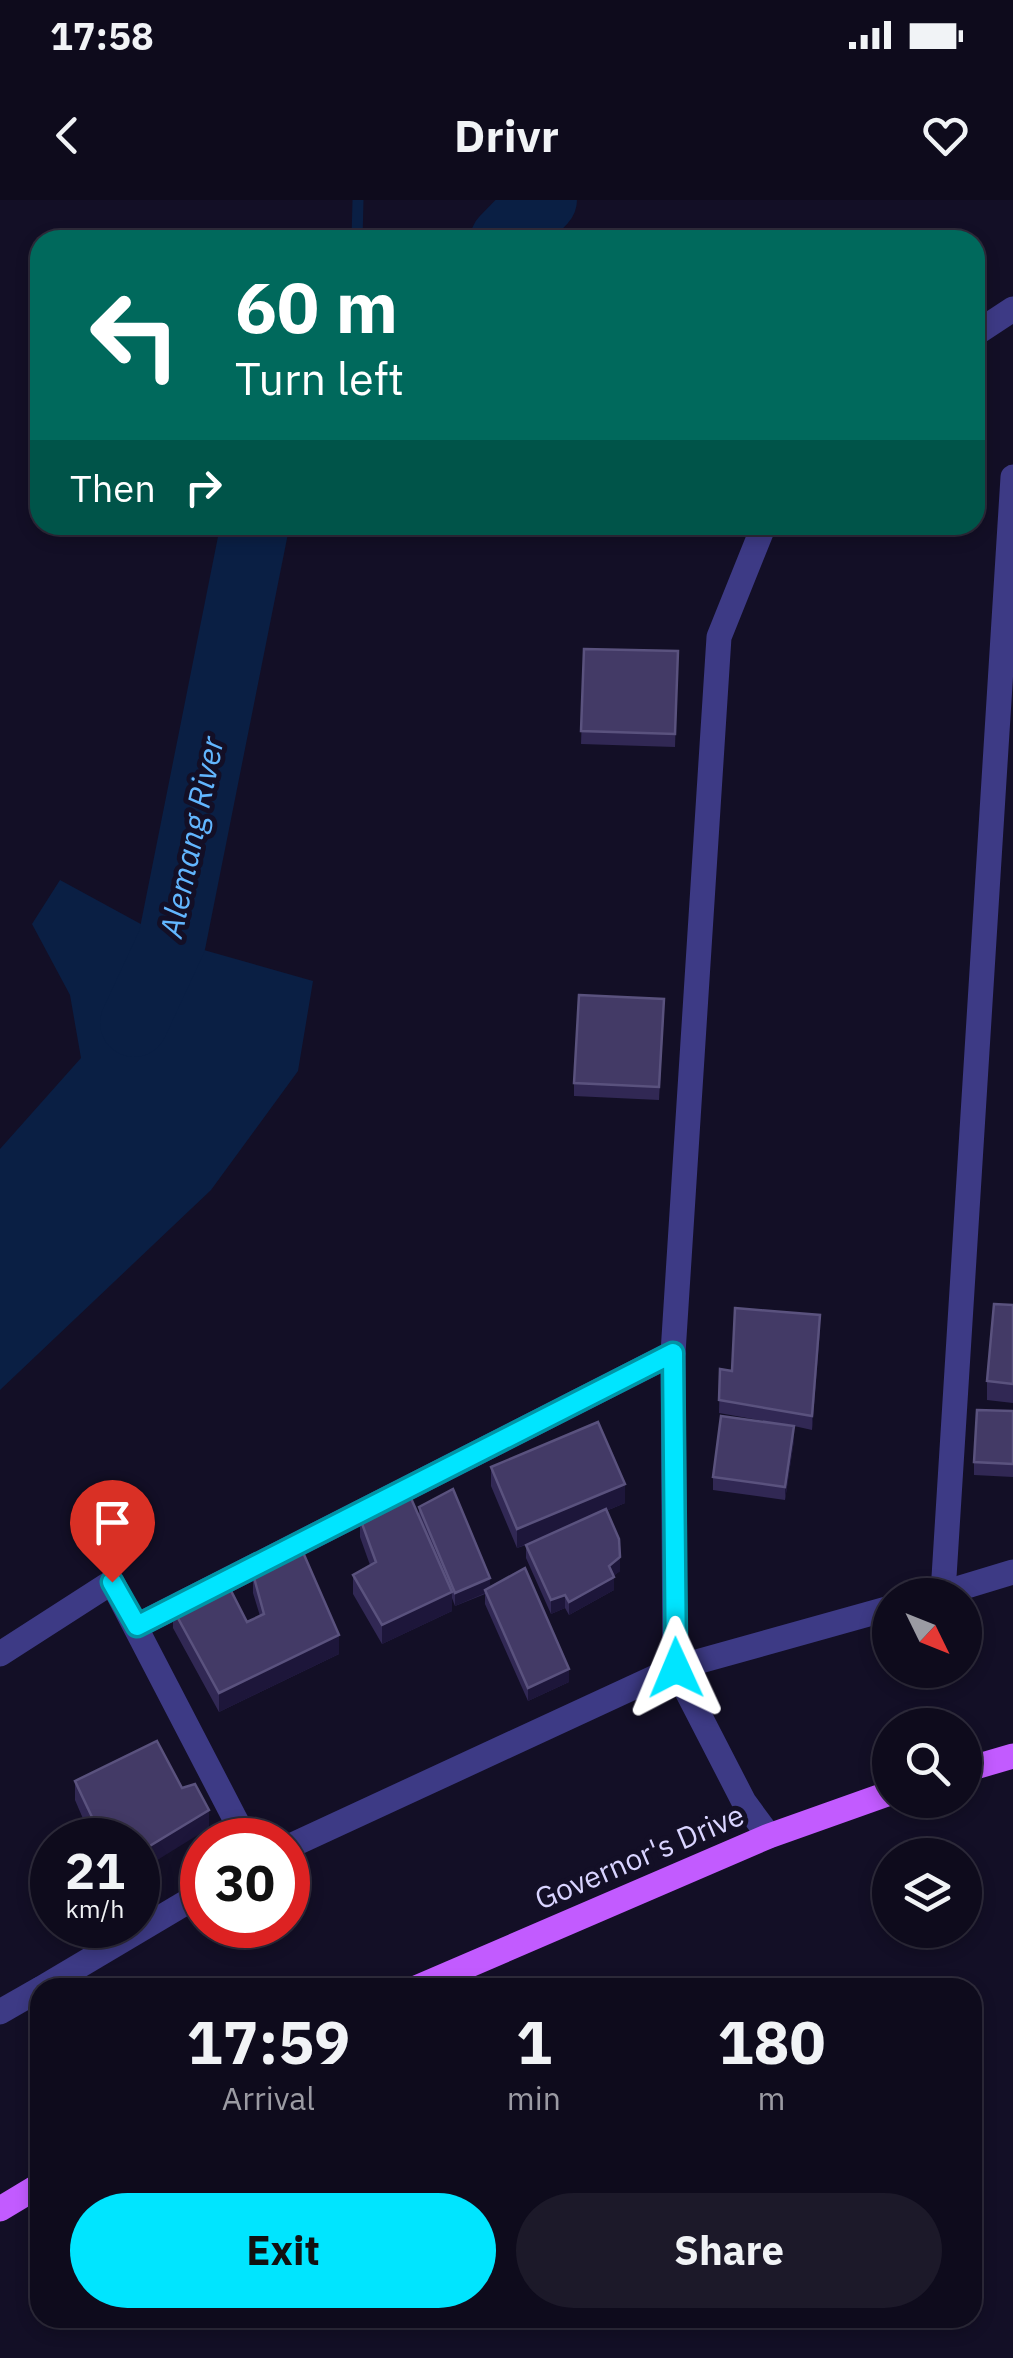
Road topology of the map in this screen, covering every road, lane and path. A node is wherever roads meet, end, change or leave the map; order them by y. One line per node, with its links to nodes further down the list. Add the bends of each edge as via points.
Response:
1 (1013, 308): 2 (street)
2 (985, 327)
3 (1013, 478): 7 (street)
4 (760, 535): 5 (street, via 719,636)
5 (673, 1353): 10 (street); 12 (street)
6 (1013, 1572): 8 (street)
7 (941, 1578)
8 (982, 1581)
9 (872, 1613): 12 (street)
10 (137, 1626): 11 (street, via 112,1582); 16 (street)
11 (0, 1654)
12 (676, 1668): 17 (street, via 744,1802); 18 (street)
13 (1013, 1756): 14 (main road)
14 (982, 1765)
15 (872, 1799): 17 (main road, Governor's Drive)
16 (235, 1818)
17 (769, 1836): 21 (main road, Governor's Drive)
18 (310, 1837)
19 (180, 1906): 20 (street)
20 (58, 1978)
21 (439, 1978)
22 (30, 1994): 23 (street)
23 (0, 2012)
24 (30, 2191): 25 (main road)
25 (0, 2209)

